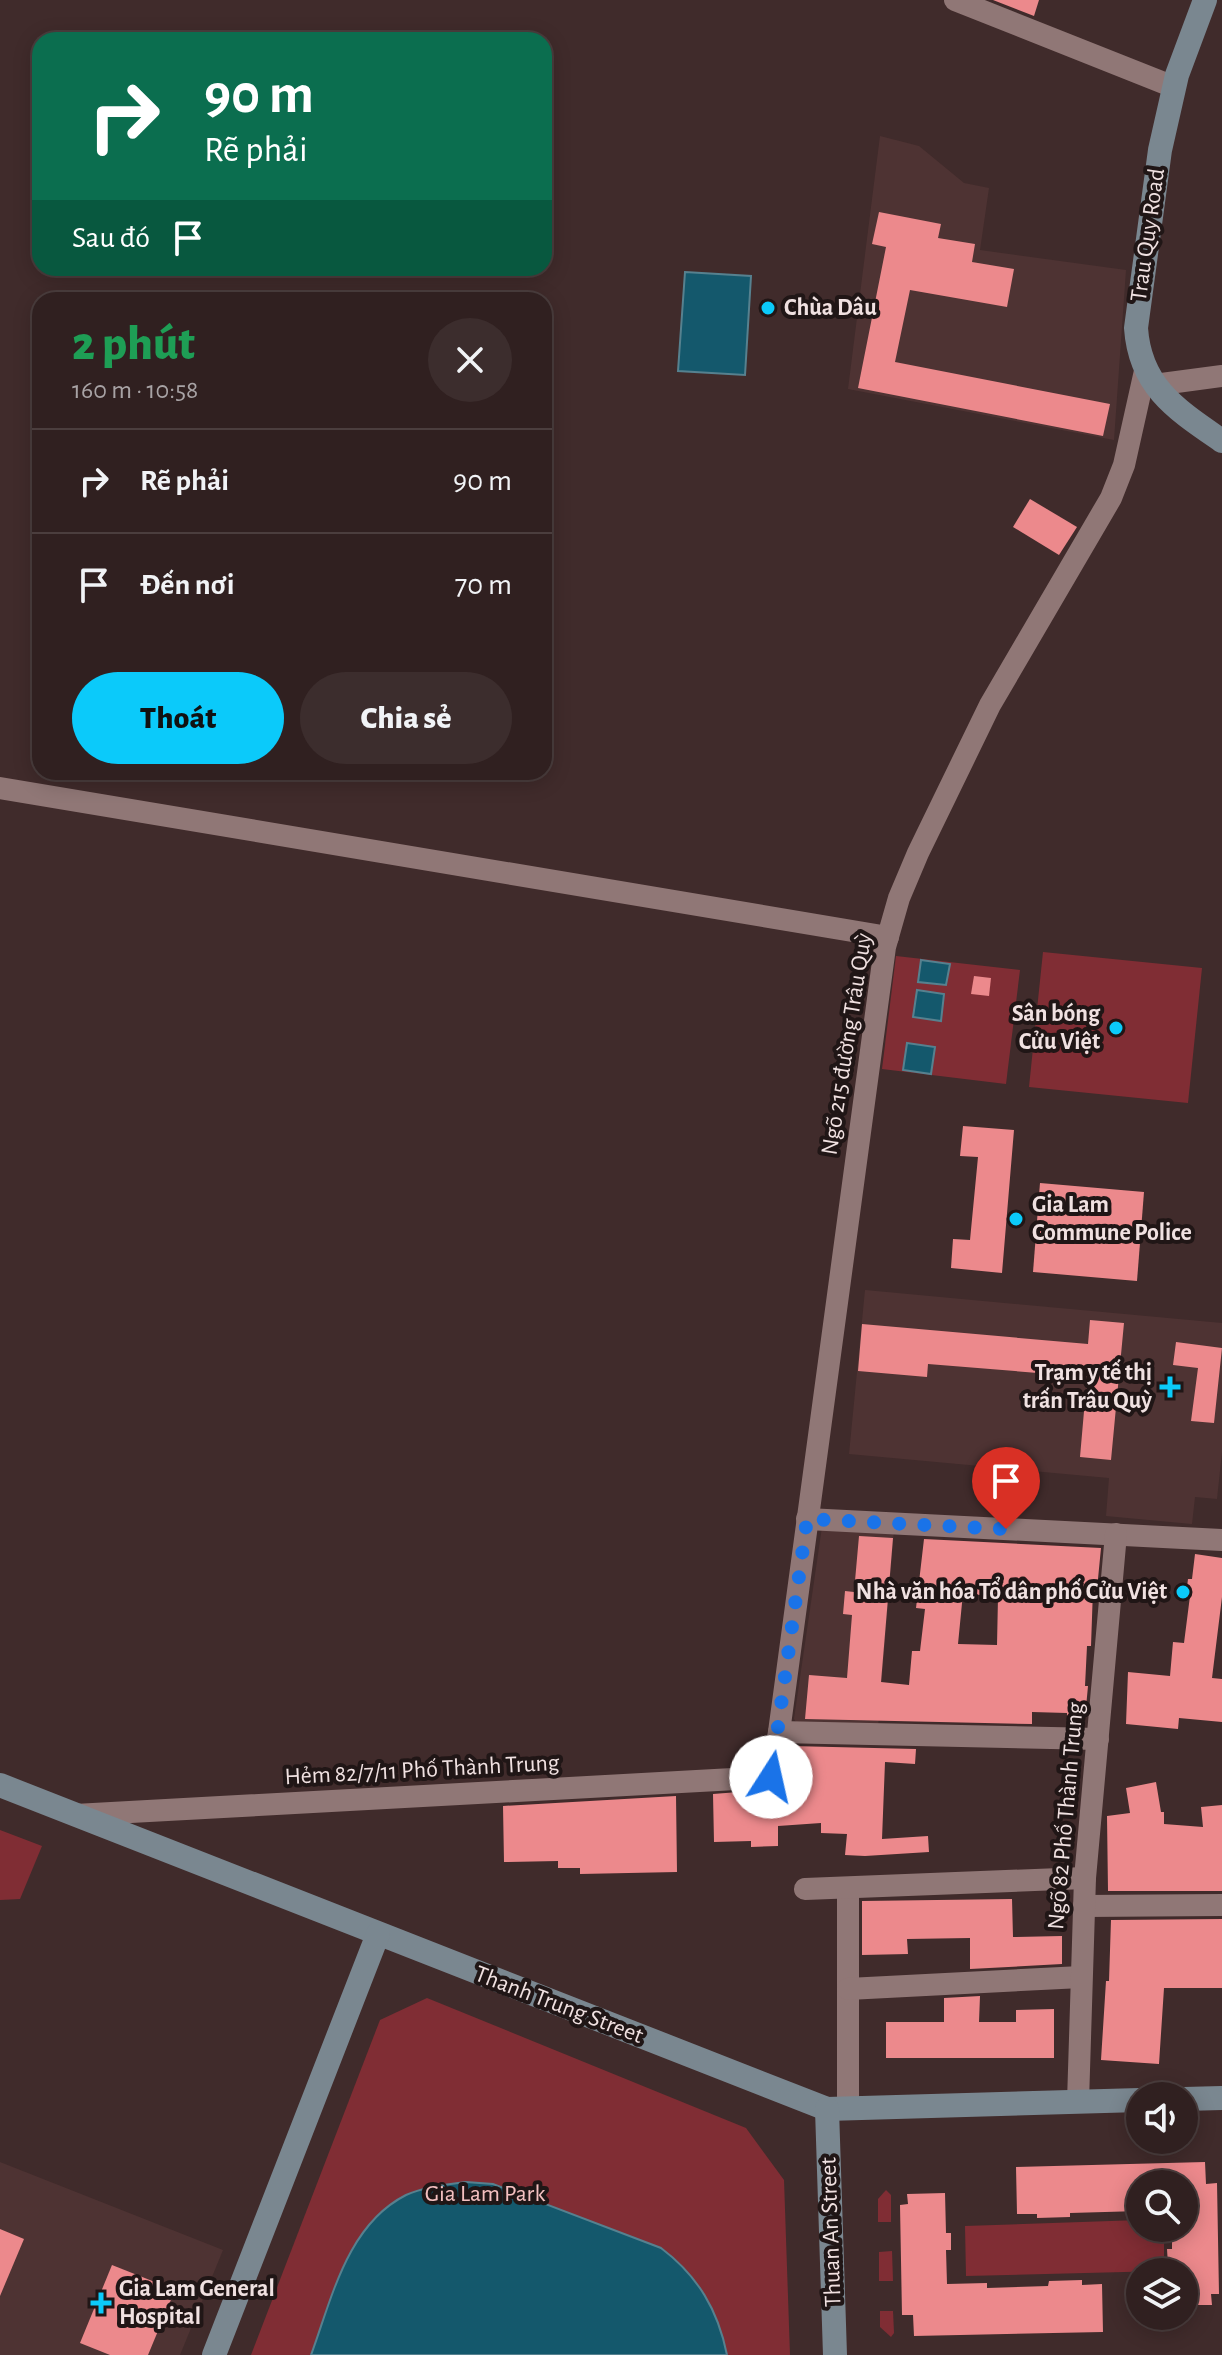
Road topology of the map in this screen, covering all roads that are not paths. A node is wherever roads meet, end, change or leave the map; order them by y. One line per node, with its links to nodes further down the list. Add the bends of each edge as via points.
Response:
1 (955, 0): 3 (street)
2 (1205, 0): 3 (main road, Trau Quy Road)
3 (1174, 87): 5 (main road, Trau Quy Road, via 1137,314 1137,343)
4 (1222, 376): 5 (street)
5 (1150, 378): 6 (main road, via 1178,410); 8 (street, Ngõ 215 đường Trâu Quỳ, via 1111,498 990,705 918,853)
6 (1222, 441)
7 (0, 788): 8 (street)
8 (888, 937): 9 (street, Ngõ 215 đường Trâu Quỳ)
9 (807, 1519): 10 (street); 12 (street, Ngõ 215 đường Trâu Quỳ)
10 (1116, 1534): 11 (street); 13 (street, Ngõ 82 Phố Thành Trung)
11 (1222, 1540)
12 (779, 1732): 13 (street); 14 (street, Ngõ 215 đường Trâu Quỳ)
13 (1098, 1739): 17 (street, Ngõ 82 Phố Thành Trung)
14 (771, 1777): 16 (street, Hẻm 82/7/11 Phố Thành Trung)
15 (0, 1785): 16 (main road, Thanh Trung Street)
16 (75, 1815): 22 (main road, Thanh Trung Street)
17 (1085, 1878): 18 (street); 21 (street, Ngõ 82 Phố Thành Trung)
18 (848, 1888): 19 (street); 24 (street)
19 (805, 1889)
20 (1222, 1905): 21 (street)
21 (1084, 1906): 23 (street, Ngõ 82 Phố Thành Trung)
22 (378, 1934): 29 (main road, Thanh Trung Street); 30 (main road)
23 (1081, 1977): 24 (street); 28 (street, Ngõ 82 Phố Thành Trung)
24 (848, 1989): 29 (street)
25 (1222, 2098): 26 (main road)
26 (1198, 2099)
27 (1126, 2100): 28 (main road, Thanh Trung Street)
28 (1078, 2102): 29 (main road, Thanh Trung Street)
29 (838, 2109): 31 (main road, Thuan An Street)
30 (214, 2355)
31 (835, 2355)

